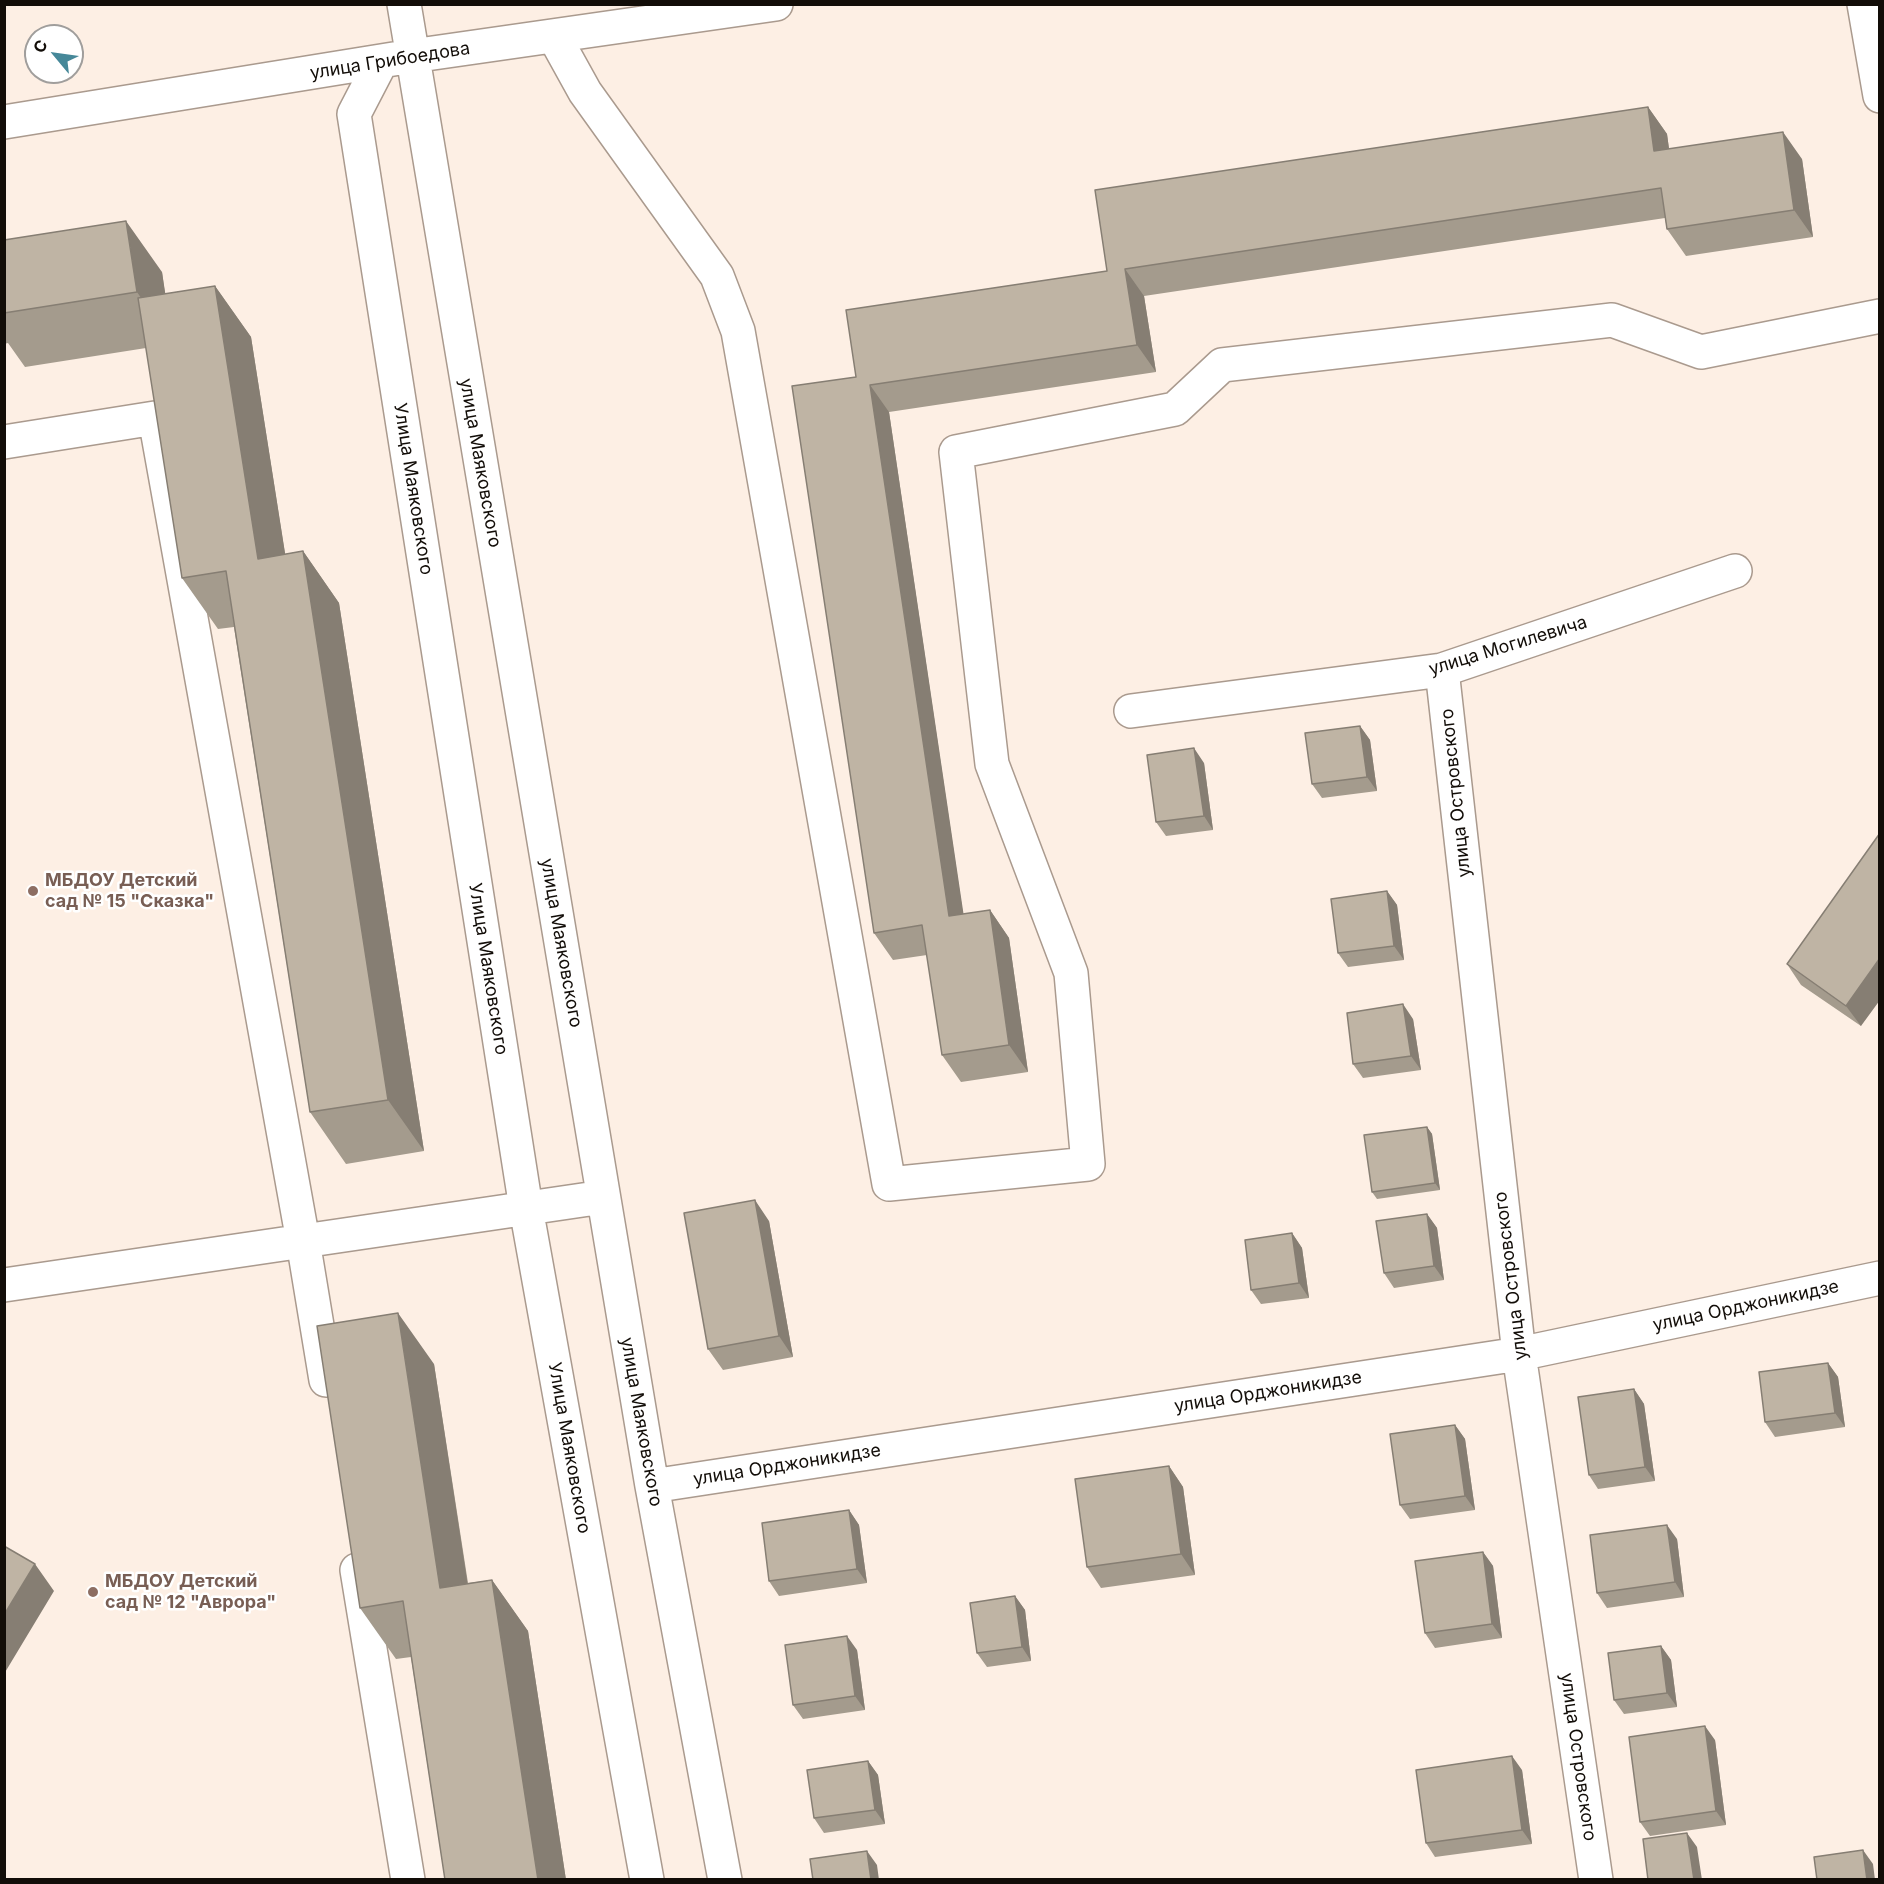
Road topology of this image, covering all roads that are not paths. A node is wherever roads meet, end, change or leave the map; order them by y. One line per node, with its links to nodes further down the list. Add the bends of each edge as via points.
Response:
1 (405, 4): 5 (street, улица Маяковского)
2 (776, 4): 4 (street, улица Грибоедова)
3 (1864, 4): 6 (street)
4 (554, 36): 5 (street, улица Грибоедова); 8 (street, via 585,92 717,276 738,331 889,1184 1088,1164 1071,973 992,764 956,452 1175,409 1222,365 1612,320 1701,351)
5 (397, 59): 7 (street, улица Грибоедова); 13 (street, улица Маяковского); 14 (street, Улица Маяковского, via 354,114)
6 (1880, 96)
7 (4, 122)
8 (1880, 316)
9 (4, 442): 15 (street, via 155,418)
10 (1736, 571): 11 (street, улица Могилевича)
11 (1442, 670): 12 (street, улица Могилевича); 18 (street, улица Островского)
12 (1131, 711)
13 (603, 1197): 14 (street); 20 (street, улица Маяковского)
14 (526, 1208): 15 (street); 23 (street, Улица Маяковского)
15 (303, 1241): 17 (street); 19 (street)
16 (1880, 1278): 18 (street, улица Орджоникидзе)
17 (4, 1284)
18 (1520, 1354): 20 (street, улица Орджоникидзе); 25 (street, улица Островского)
19 (330, 1406)
20 (652, 1486): 24 (street, улица Маяковского)
21 (351, 1536): 22 (street)
22 (408, 1880)
23 (647, 1880)
24 (725, 1880)
25 (1596, 1880)

